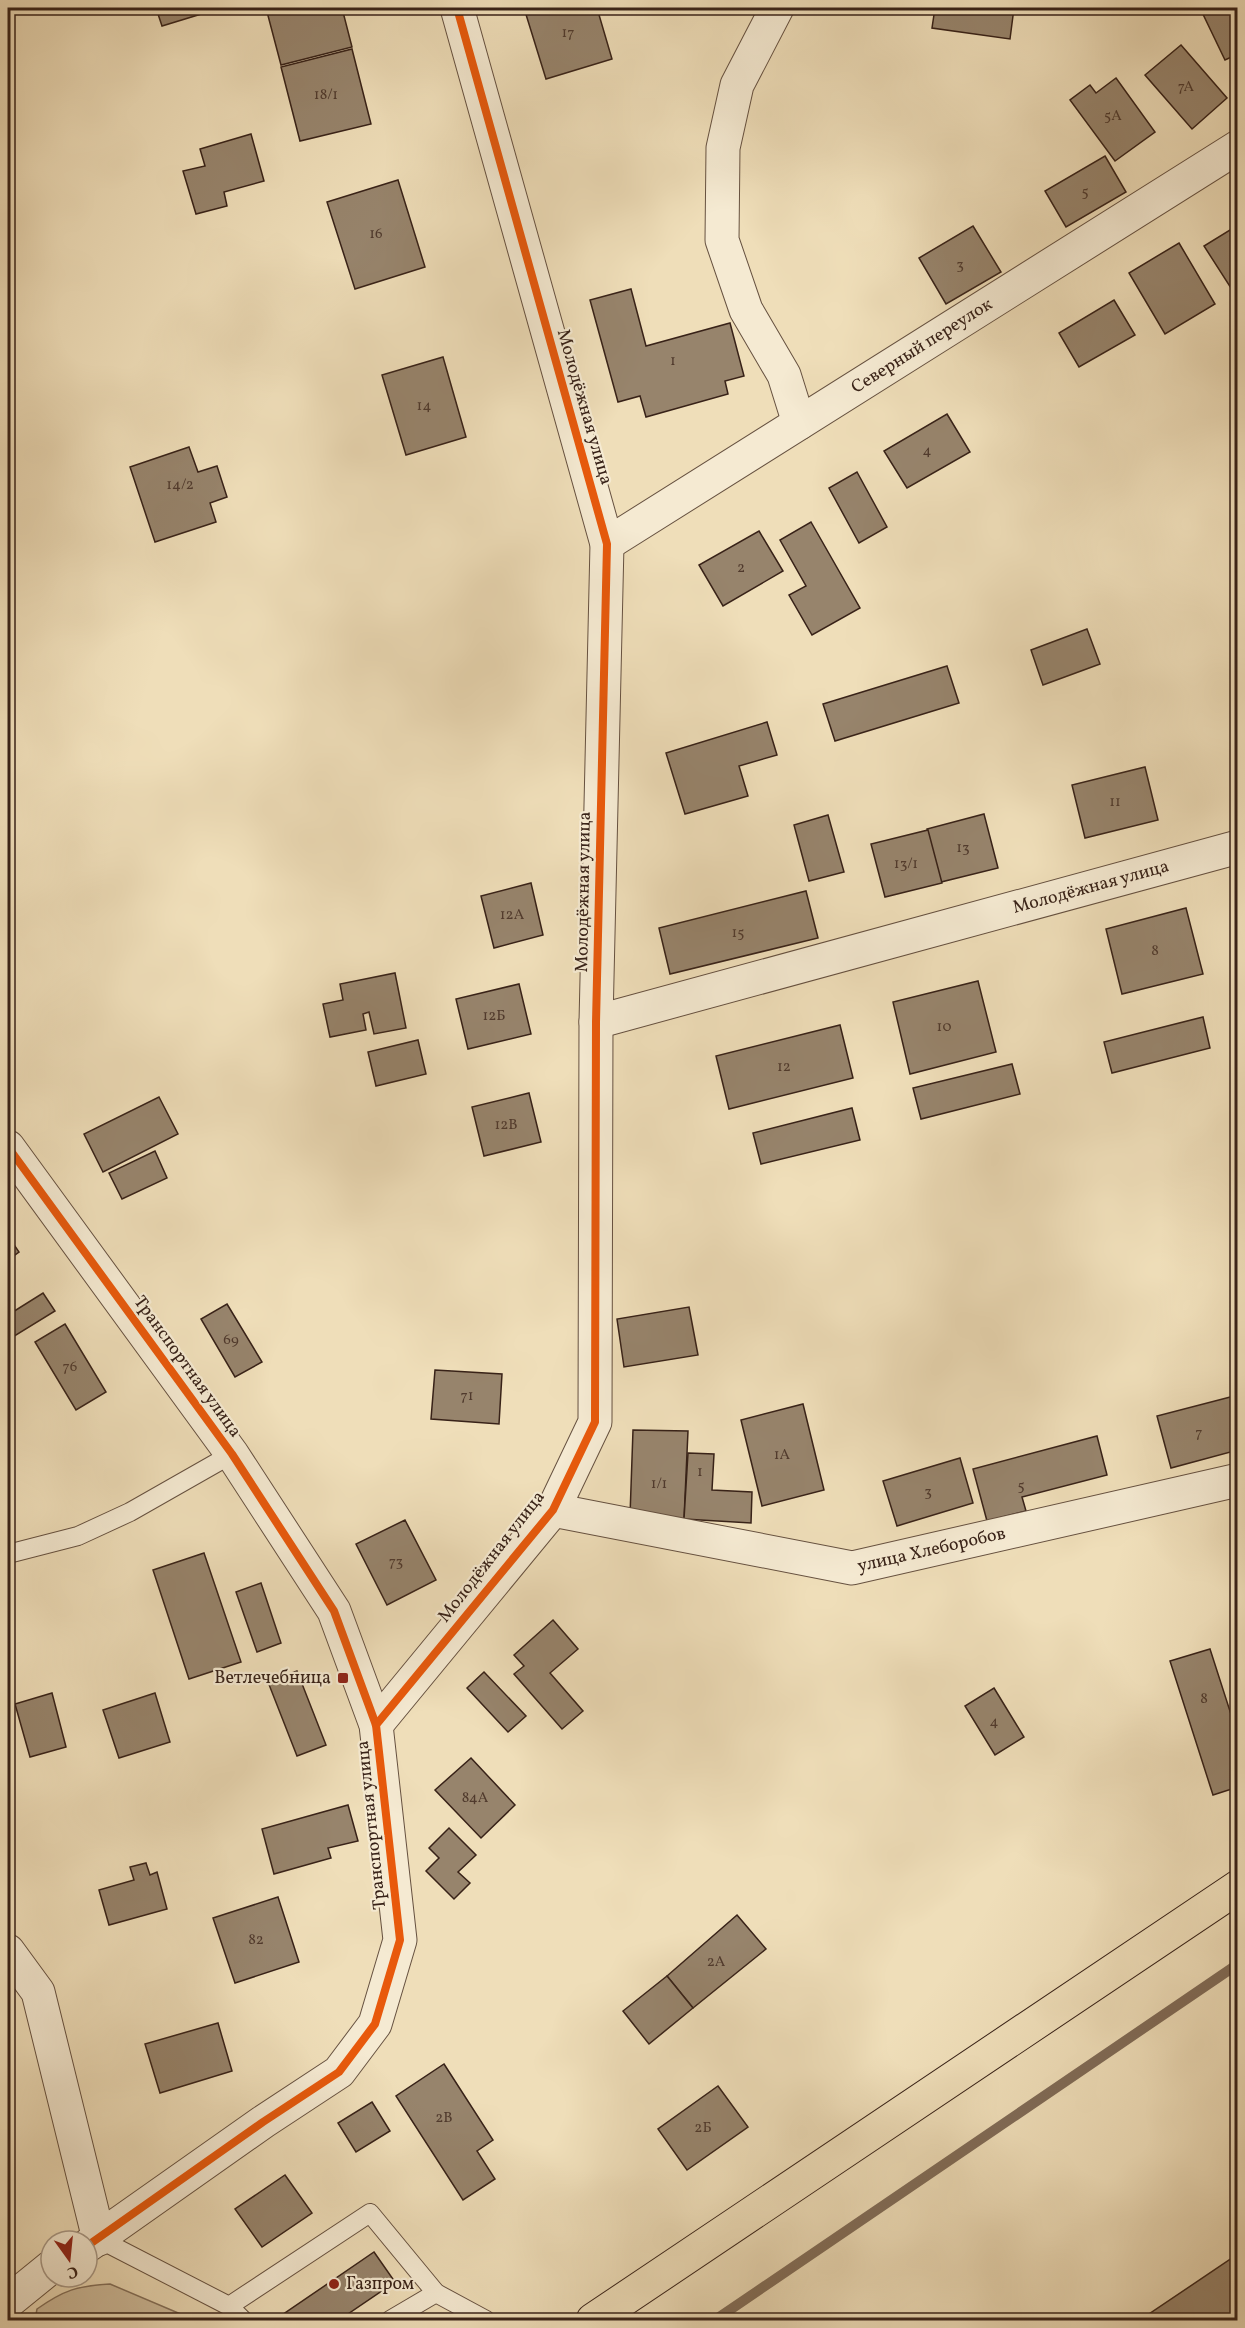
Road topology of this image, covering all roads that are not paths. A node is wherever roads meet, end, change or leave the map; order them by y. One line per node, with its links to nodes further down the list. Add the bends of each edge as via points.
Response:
1 (457, 8): 5 (street, Молодёжная улица)
2 (777, 8): 4 (street, via 737,85 723,148 722,240 746,310 784,375)
3 (1238, 147): 4 (street, Северный переулок)
4 (799, 423): 5 (street, Северный переулок)
5 (607, 544): 7 (street, Молодёжная улица)
6 (1238, 847): 7 (street, Молодёжная улица)
7 (597, 1023): 11 (street, Молодёжная улица, via 595,1422)
8 (8, 1147): 9 (street, Транспортная улица)
9 (232, 1454): 12 (lane, via 130,1512 78,1536); 13 (street, Транспортная улица, via 334,1611)
10 (1238, 1480): 11 (street, улица Хлеборобов, via 852,1568)
11 (554, 1510): 13 (street, Молодёжная улица)
12 (8, 1554)
13 (376, 1725): 17 (street, Транспортная улица, via 400,1940 375,2024 339,2072)
14 (1238, 1887): 26 (highway)
15 (8, 1952): 16 (street, via 38,1992)
16 (90, 2229)
17 (99, 2238)
18 (99, 2245): 22 (lane)
19 (39, 2277): 21 (street)
20 (436, 2293): 22 (lane, via 369,2213); 24 (lane); 25 (lane)
21 (8, 2302)
22 (229, 2306): 23 (lane)
23 (243, 2320)
24 (390, 2320)
25 (486, 2320)
26 (593, 2320)

